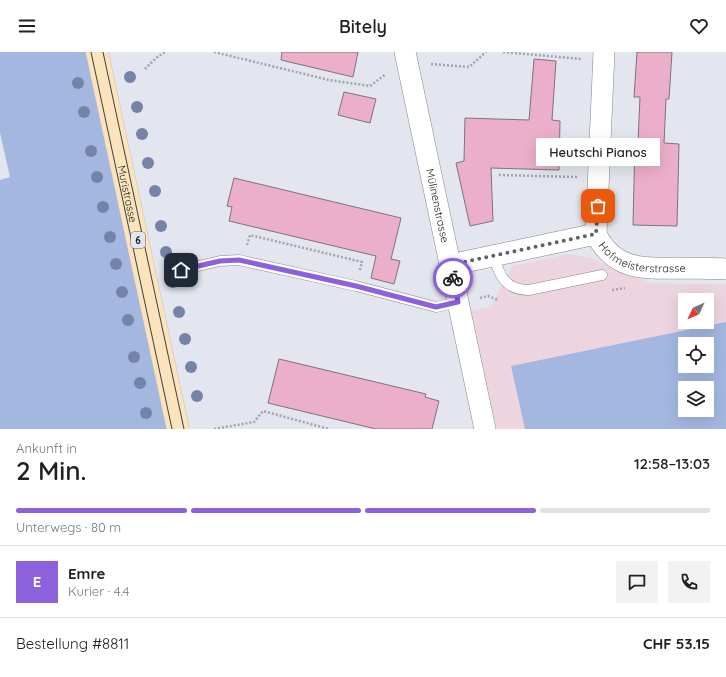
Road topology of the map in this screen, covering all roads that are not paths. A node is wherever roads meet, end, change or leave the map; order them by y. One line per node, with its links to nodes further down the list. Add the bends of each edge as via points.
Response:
1 (97, 52): 11 (main road, Muristrasse / 6)
2 (406, 57): 6 (street, Mülinenstrasse)
3 (604, 57): 4 (street)
4 (596, 234): 5 (street, Hofmeisterstrasse); 7 (street, Hofmeisterstrasse, via 610,254 628,265 648,268)
5 (493, 256): 6 (street, Hofmeisterstrasse); 9 (lane, via 499,274 508,285 519,290)
6 (450, 265): 10 (street, Mülinenstrasse)
7 (726, 269)
8 (181, 270): 10 (lane, via 220,261 239,260 436,307)
9 (602, 275)
10 (458, 302): 12 (street, Mülinenstrasse)
11 (178, 429)
12 (485, 429)

